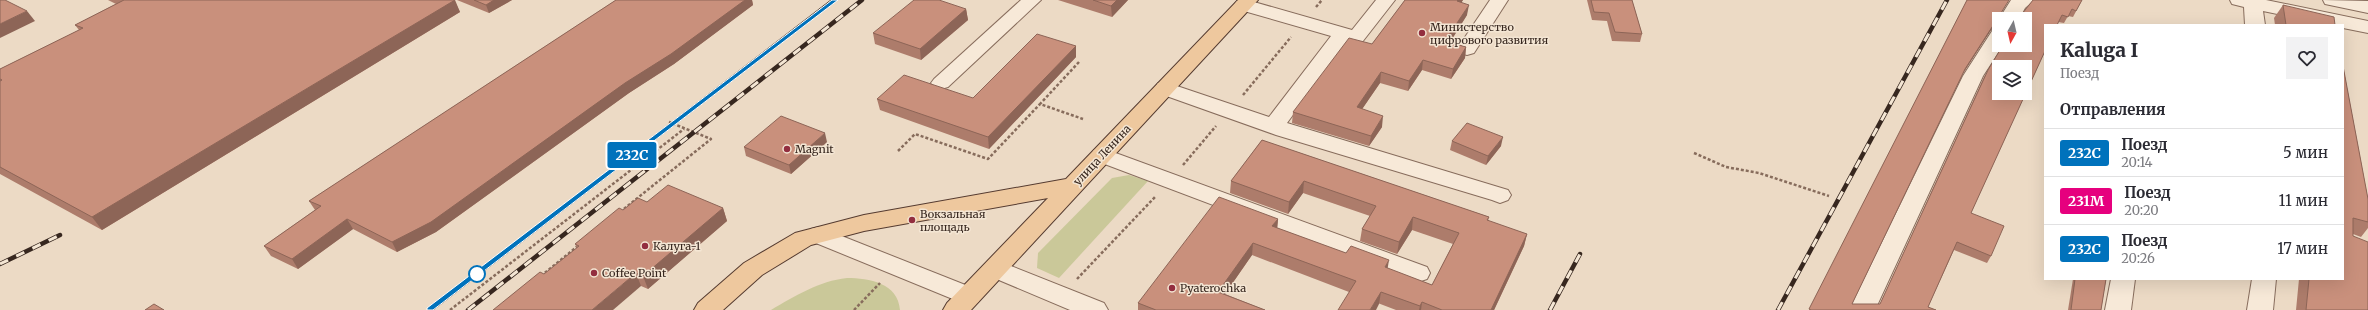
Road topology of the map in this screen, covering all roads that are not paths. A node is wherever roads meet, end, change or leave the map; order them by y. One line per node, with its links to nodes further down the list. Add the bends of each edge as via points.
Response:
1 (1032, 0): 15 (lane)
2 (1386, 0): 12 (lane, via 1356,37)
3 (1499, 0): 14 (lane)
4 (2025, 0): 9 (lane, via 2018,4)
5 (2332, 0): 8 (lane)
6 (2246, 1): 10 (lane); 11 (lane)
7 (1246, 3): 12 (lane); 16 (main road, улица Ленина)
8 (2368, 7)
9 (2013, 12)
10 (2255, 24)
11 (2368, 27)
12 (1342, 34): 17 (lane)
13 (1992, 46): 29 (lane, via 1972,76)
14 (1467, 49)
15 (941, 83)
16 (1165, 88): 17 (lane); 18 (main road, улица Ленина)
17 (1274, 126): 20 (lane)
18 (1102, 155): 19 (main road, улица Ленина); 23 (lane)
19 (1072, 186): 21 (main road, via 864,223); 22 (main road, улица Ленина)
20 (1500, 195)
21 (818, 235): 26 (lane); 27 (main road, via 803,238 767,259)
22 (996, 269): 26 (main road, улица Ленина); 28 (lane)
23 (1418, 272)
24 (2123, 280): 30 (lane)
25 (2264, 280): 31 (lane)
26 (963, 303)
27 (707, 310)
28 (1095, 310)
29 (1862, 310)
30 (2118, 310)
31 (2260, 310)

